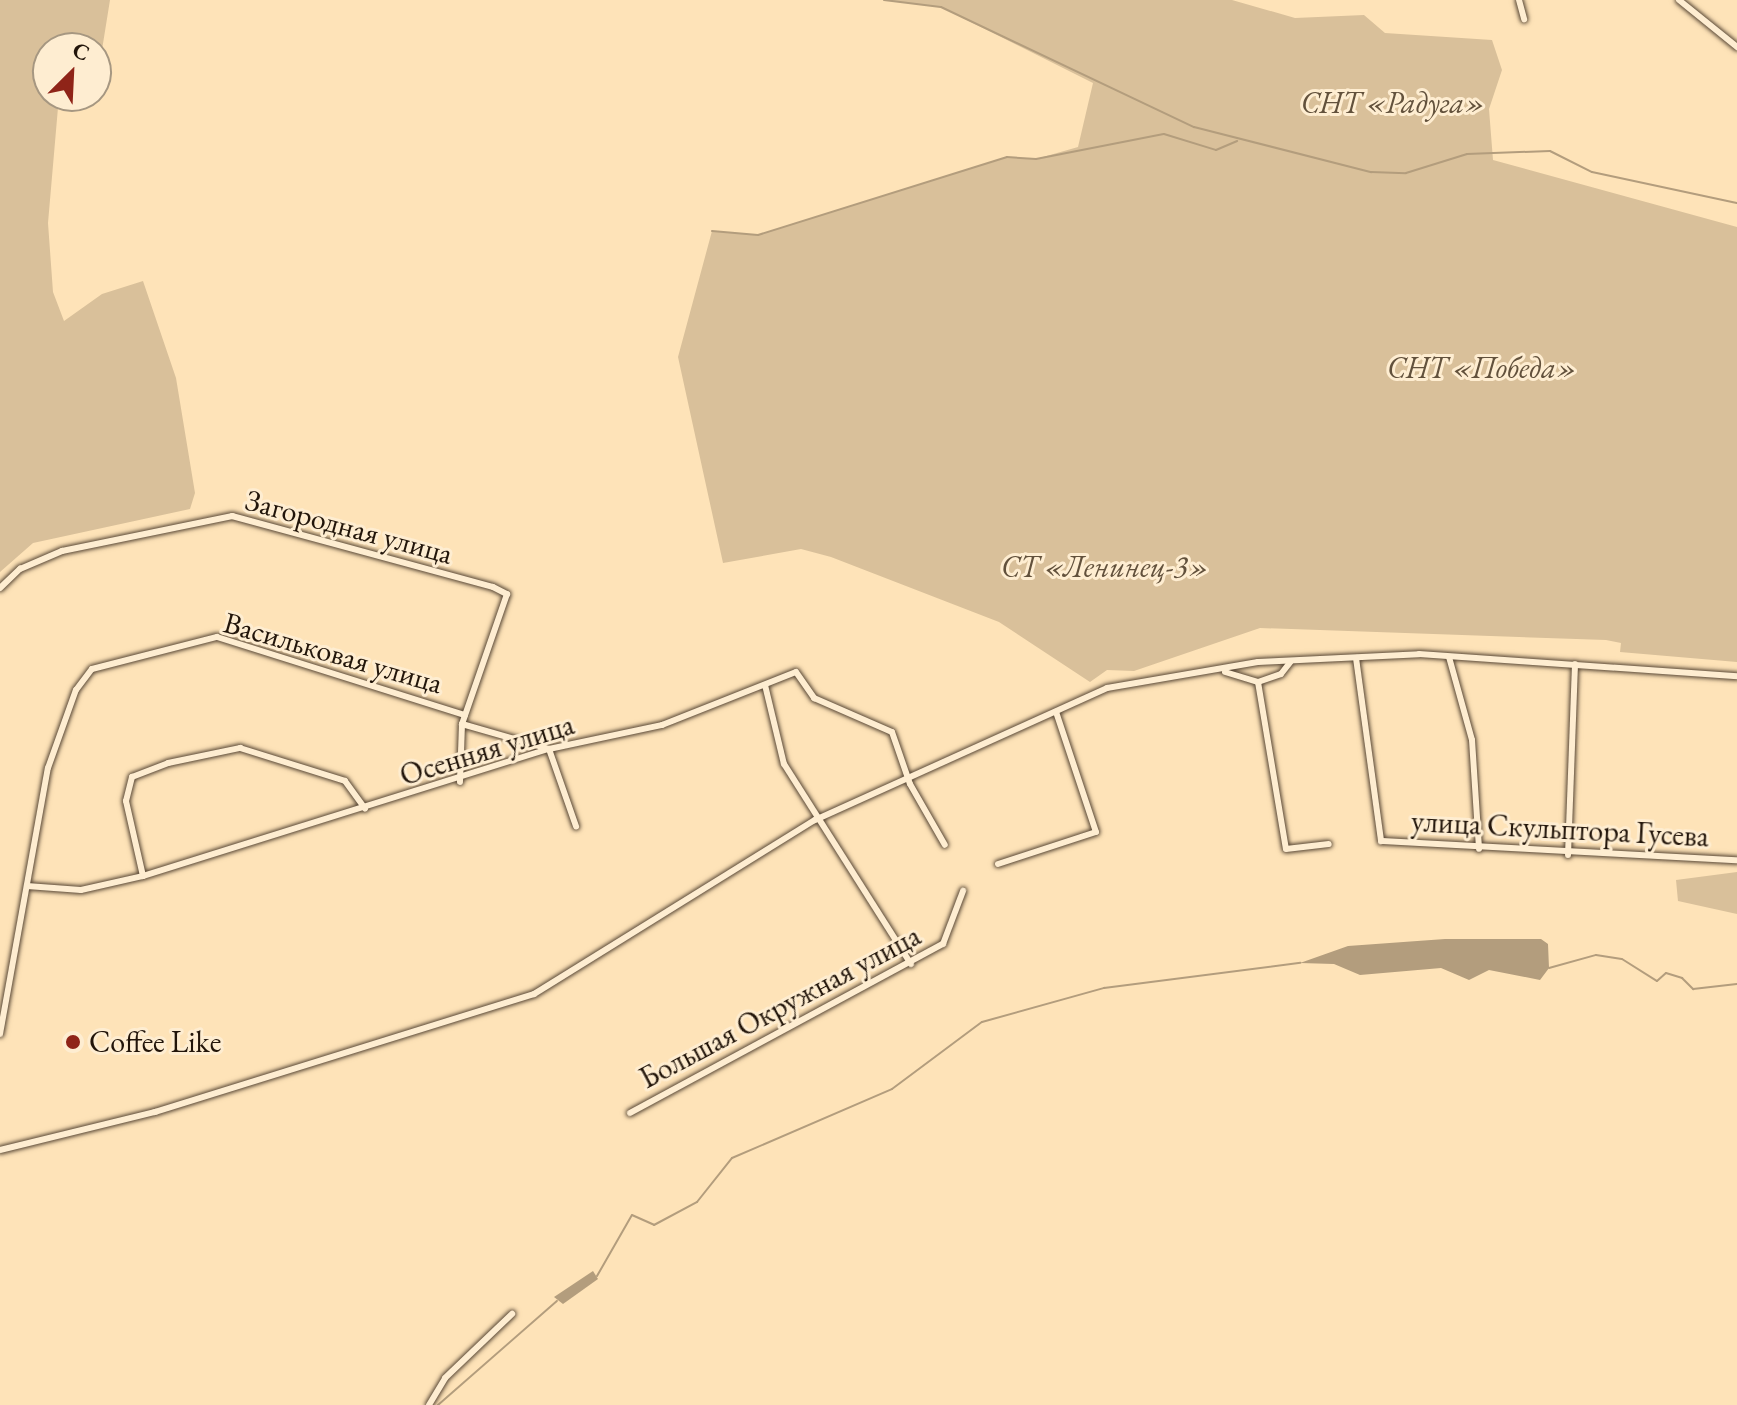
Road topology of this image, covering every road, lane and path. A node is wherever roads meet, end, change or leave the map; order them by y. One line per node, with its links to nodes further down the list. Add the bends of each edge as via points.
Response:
1 (1519, 0): 3 (street)
2 (1679, 0): 4 (street)
3 (1524, 19)
4 (1737, 47)
5 (0, 588): 15 (street, Загородная улица, via 62,551 232,516 507,594)
6 (1449, 657): 7 (street); 9 (street); 25 (street, via 1472,740)
7 (1356, 658): 8 (street); 25 (street, улица Скульптора Гусева, via 1381,841)
8 (1291, 661): 10 (street); 12 (street, via 1281,674)
9 (1575, 664): 11 (street); 26 (street)
10 (1222, 671): 12 (street); 14 (street, via 1107,688)
11 (1737, 677)
12 (1258, 682): 23 (street, via 1286,849)
13 (765, 685): 17 (street, Осенняя улица, via 662,725); 18 (street, Осенняя улица, via 796,672 814,698 892,732); 21 (street, via 784,764)
14 (1056, 712): 18 (street); 28 (street, via 1096,832)
15 (465, 715): 16 (street); 30 (street, Васильковая улица, via 217,637 92,669 56,742)
16 (462, 724): 17 (street, Васильковая улица); 19 (street)
17 (549, 749): 19 (street, Осенняя улица); 22 (street)
18 (908, 773): 21 (street); 24 (street)
19 (460, 782): 20 (street, Осенняя улица)
20 (365, 809): 29 (street, Осенняя улица); 29 (street, via 345,781 240,748 168,763 132,777 126,801)
21 (815, 820): 32 (street); 35 (street, via 534,994 181,1104)
22 (576, 826)
23 (1329, 844)
24 (945, 845)
25 (1479, 849): 26 (street, улица Скульптора Гусева)
26 (1568, 855): 27 (street, улица Скульптора Гусева)
27 (1737, 860)
28 (998, 864)
29 (143, 876): 30 (street, Осенняя улица, via 81,890)
30 (27, 886): 33 (street, Васильковая улица)
31 (963, 891): 32 (street, Большая Окружная улица, via 943,944)
32 (911, 964): 34 (street, Большая Окружная улица)
33 (0, 1034)
34 (630, 1113)
35 (0, 1150)
36 (512, 1314): 37 (street, via 445,1378)
37 (429, 1405)

